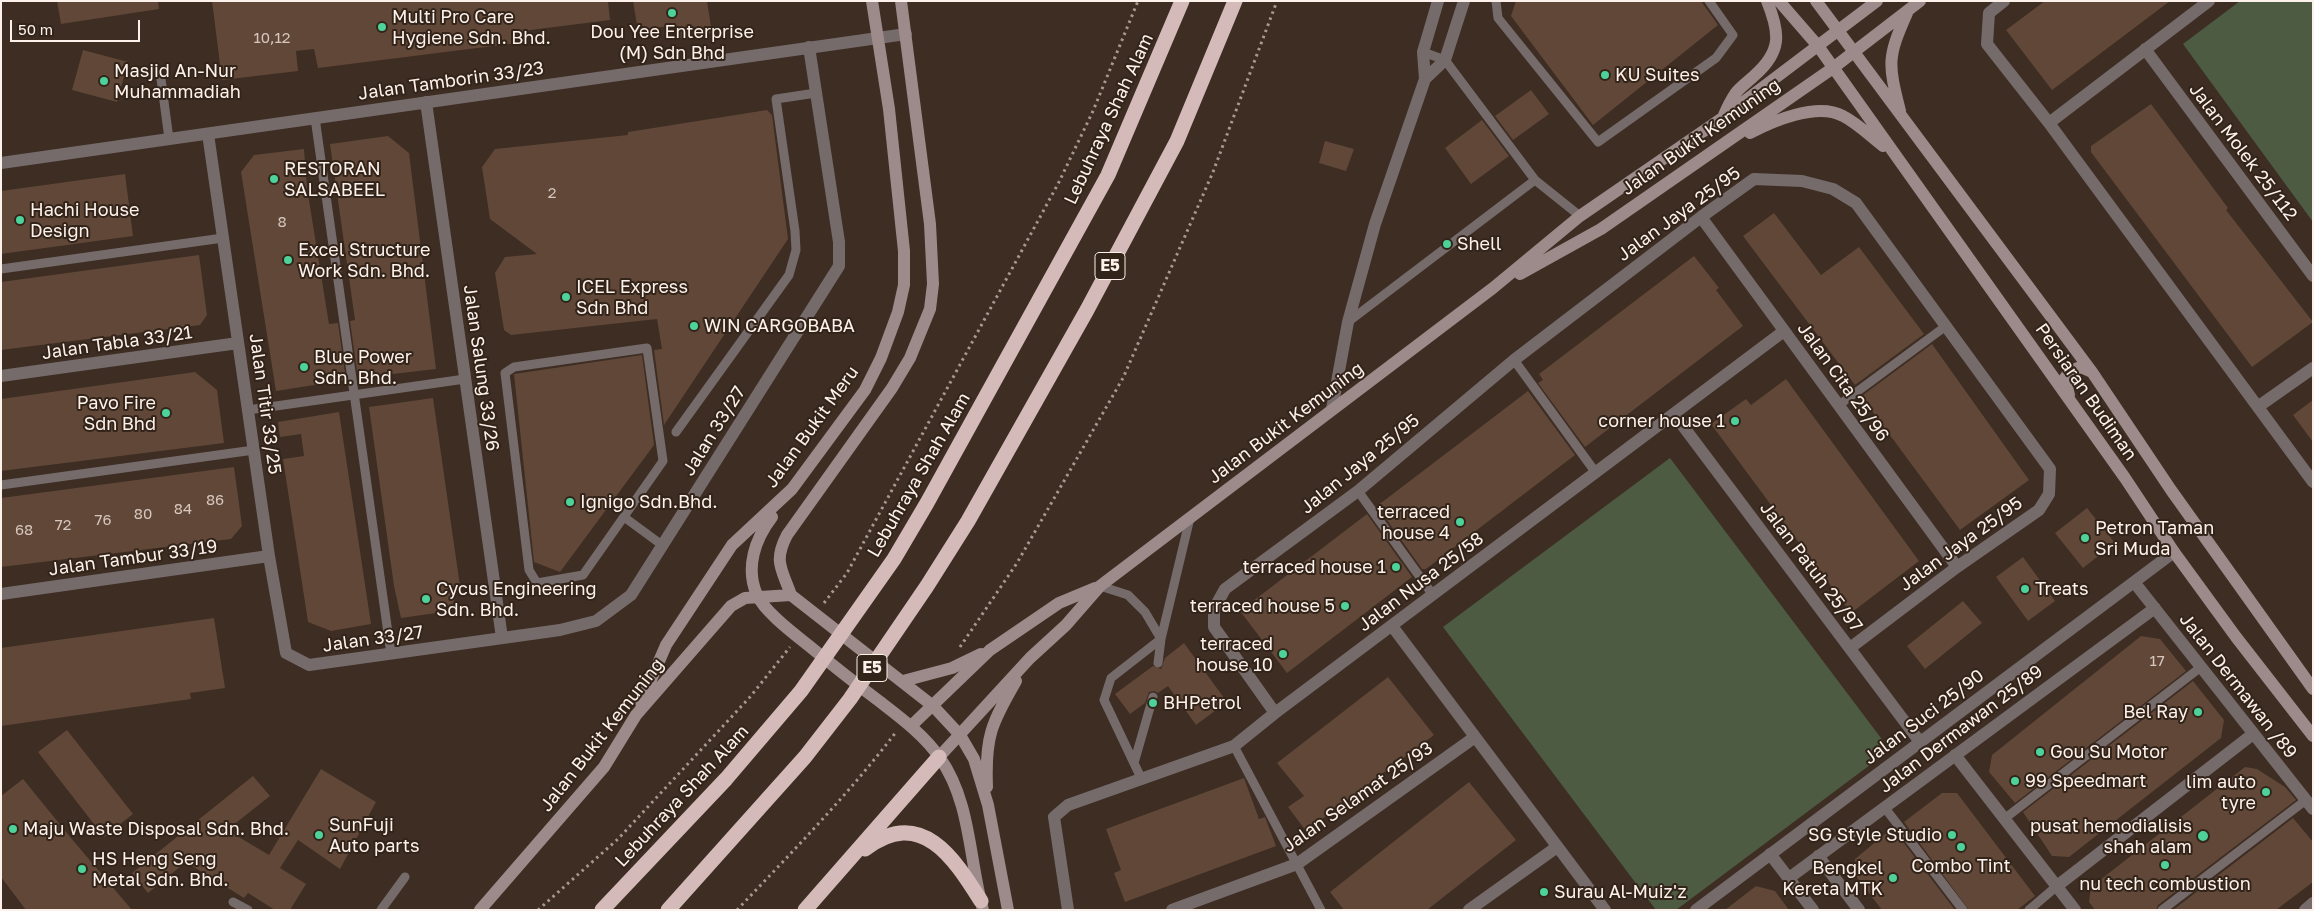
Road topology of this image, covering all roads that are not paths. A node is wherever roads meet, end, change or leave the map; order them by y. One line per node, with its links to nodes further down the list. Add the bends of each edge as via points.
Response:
1 (872, 1): 19 (main road, Jalan Bukit Meru)
2 (901, 1): 18 (main road)
3 (1182, 1): 128 (highway, Lebuhraya Shah Alam / E5, via 1108,175 894,558 802,691 726,778)
4 (1235, 1): 129 (highway, E5, via 1177,141 1087,310 968,521 850,699 805,757)
5 (1438, 1): 24 (street)
6 (1464, 1): 25 (street)
7 (1496, 1): 8 (lane, via 1498,18 1598,142 1716,58 1734,35)
8 (1709, 1)
9 (1767, 1): 33 (main road, via 1777,40 1774,54 1736,93)
10 (1779, 1): 20 (main road, Persiaran Budiman)
11 (1816, 1): 17 (main road, Persiaran Budiman)
12 (1877, 1): 17 (main road, Jalan Bukit Kemuning)
13 (1920, 1): 16 (main road, Jalan Bukit Kemuning)
14 (2004, 1): 34 (street, via 1989,13 1987,44)
15 (2209, 1): 22 (street)
16 (1908, 10): 23 (main road, Jalan Bukit Kemuning); 32 (main road, via 1890,55 1892,82)
17 (1838, 30): 20 (main road, Jalan Bukit Kemuning); 23 (main road, Persiaran Budiman)
18 (906, 34): 19 (street, Jalan Tamborin 33/23); 79 (main road, via 930,224 933,284 930,309 910,358 892,388 786,535 778,552)
19 (877, 38): 21 (street, Jalan Tamborin 33/23); 68 (main road, Jalan Bukit Meru, via 889,109 904,251 904,285 889,337 865,390)
20 (1818, 46): 26 (main road, Persiaran Budiman); 33 (main road, Jalan Bukit Kemuning)
21 (809, 47): 29 (street, Jalan 33/27); 30 (street, Jalan Tamborin 33/23)
22 (2144, 49): 34 (street); 45 (street, Jalan Molek 25/112)
23 (1853, 51): 26 (main road, Jalan Bukit Kemuning); 32 (main road, Persiaran Budiman)
24 (1423, 52): 25 (lane); 28 (street)
25 (1445, 60): 28 (street); 40 (lane)
26 (1832, 68): 37 (main road, Jalan Bukit Kemuning); 38 (main road, Persiaran Budiman)
27 (161, 79): 36 (lane)
28 (1425, 79): 47 (street, via 1374,224)
29 (816, 94): 63 (lane, via 776,99 795,231 796,250 789,275); 72 (street, Jalan 33/27, via 839,242 839,266)
30 (426, 102): 31 (street, Jalan Tamborin 33/23); 55 (street, Jalan Salung 33/26)
31 (315, 118): 35 (street, Jalan Tamborin 33/23); 56 (lane)
32 (1902, 118): 53 (main road, Persiaran Budiman)
33 (1721, 119): 41 (main road, Jalan Bukit Kemuning)
34 (2049, 123): 59 (street)
35 (208, 134): 36 (street, Jalan Tamborin 33/23); 43 (street, Jalan Titir 33/25)
36 (169, 139): 39 (street, Jalan Tamborin 33/23)
37 (1715, 150): 38 (main road, via 1771,122 1818,111 1842,115); 46 (main road, Jalan Bukit Kemuning, via 1601,229)
38 (1893, 153): 57 (main road, Persiaran Budiman)
39 (1, 164)
40 (1535, 180): 41 (lane); 47 (lane)
41 (1580, 216): 46 (main road, Jalan Bukit Kemuning)
42 (1701, 217): 48 (street, Jalan Jaya 25/95, via 1754,179 1802,181 1833,189 1856,203); 49 (street, Jalan Cita 25/96); 51 (street, Jalan Jaya 25/95)
43 (223, 238): 44 (lane); 50 (street, Jalan Titir 33/25)
44 (1, 269)
45 (2313, 276)
46 (1493, 288): 60 (main road, Jalan Bukit Kemuning)
47 (1348, 322): 60 (street)
48 (1946, 326): 58 (lane); 75 (street, Jalan Jaya 25/95, via 2050,469 2050,494 2039,510)
49 (1784, 331): 58 (street, Jalan Cita 25/96); 62 (street, Jalan Nusa 25/58)
50 (238, 344): 54 (street, Jalan Tabla 33/21); 61 (street, Jalan Titir 33/25)
51 (1514, 360): 65 (lane); 69 (street, Jalan Jaya 25/95)
52 (2313, 368): 59 (street)
53 (2092, 372): 57 (main road, via 2081,367 2067,374); 94 (main road, Persiaran Budiman)
54 (1, 376)
55 (465, 379): 56 (lane); 84 (street, Jalan Salung 33/26)
56 (354, 394): 61 (lane); 88 (lane)
57 (2070, 400): 73 (main road, Persiaran Budiman)
58 (1839, 405): 75 (street, Jalan Cita 25/96)
59 (2258, 406): 66 (street)
60 (1332, 409): 71 (main road, Jalan Bukit Kemuning)
61 (248, 410): 64 (street, Jalan Titir 33/25)
62 (1674, 414): 65 (street, Jalan Nusa 25/58); 86 (street, Jalan Patuh 25/97)
63 (676, 432)
64 (254, 450): 67 (lane); 74 (street, Jalan Titir 33/25)
65 (1596, 473): 80 (street, Jalan Nusa 25/58)
66 (2313, 482)
67 (1, 485)
68 (792, 489): 81 (main road, via 756,542 752,570); 98 (main road, Jalan Bukit Meru, via 732,545 666,645)
69 (1358, 491): 80 (lane); 97 (street, Jalan Jaya 25/95, via 1225,589 1214,609 1214,627)
70 (624, 517): 70 (lane, via 663,461 647,348 514,367 506,372 529,570 537,583 583,575); 72 (lane)
71 (1190, 518): 77 (main road, Jalan Bukit Kemuning); 85 (lane)
72 (662, 545): 84 (street, Jalan 33/27, via 631,595 596,621)
73 (2174, 552): 76 (street, Jalan Suci 25/90); 102 (main road, Persiaran Budiman)
74 (269, 556): 78 (street, Jalan Tambur 33/19); 91 (street, Jalan Titir 33/25, via 286,653)
75 (1957, 567): 86 (street, Jalan Jaya 25/95)
76 (2134, 582): 82 (street, Jalan Dermawan /89); 104 (street, Jalan Suci 25/90)
77 (1100, 586): 85 (lane, via 1128,595 1145,612); 87 (main road, Jalan Bukit Kemuning, via 1059,603); 89 (main road, Jalan Bukit Kemuning, via 1066,625)
78 (1, 594)
79 (791, 595): 81 (main road, Jalan Bukit Kemuning); 93 (main road)
80 (1433, 595): 83 (street, Jalan Nusa 25/58)
81 (757, 596): 98 (main road, Jalan Bukit Kemuning, via 731,606); 99 (main road, via 784,627)
82 (2155, 608): 92 (street, Jalan Dermawan /89); 106 (street, Jalan Dermawan 25/89)
83 (1392, 626): 97 (street, Jalan Nusa 25/58); 103 (street)
84 (502, 638): 88 (street, Jalan 33/27)
85 (1161, 639): 90 (lane); 108 (lane, via 1111,678 1104,700)
86 (1850, 648): 104 (street, Jalan Patuh 25/97)
87 (990, 650): 93 (main road, via 952,668); 96 (main road, Jalan Bukit Kemuning)
88 (391, 654): 91 (street, Jalan 33/27)
89 (1030, 658): 101 (main road, Jalan Bukit Kemuning); 110 (main road, via 997,713 991,730 986,755)
90 (1158, 663)
91 (309, 665)
92 (2201, 667): 100 (street, Jalan Dermawan /89); 113 (lane)
93 (903, 681): 96 (main road)
94 (2313, 690)
95 (1153, 697): 108 (lane)
96 (933, 706): 99 (main road, Jalan Bukit Kemuning); 101 (main road)
97 (1275, 713): 105 (street, Jalan Nusa 25/58)
98 (636, 715): 127 (main road, Jalan Bukit Kemuning, via 604,768)
99 (910, 726): 107 (main road)
100 (2254, 734): 111 (street, Jalan Dermawan /89); 121 (street)
101 (960, 735): 107 (main road, Jalan Bukit Kemuning); 110 (main road, via 974,759)
102 (2313, 736)
103 (1475, 737): 114 (street); 118 (street, Jalan Selamat 25/93)
104 (1920, 742): 115 (street, Jalan Suci 25/90)
105 (1234, 746): 109 (street, Jalan Nusa 25/58); 118 (lane)
106 (1955, 755): 112 (street, Jalan Dermawan 25/89); 113 (street)
107 (940, 757): 117 (highway); 124 (main road, via 963,810)
108 (1134, 763): 109 (lane)
109 (1142, 780): 132 (street, Jalan Nusa 25/58, via 1068,806 1054,817)
110 (988, 804): 131 (main road)
111 (2310, 805): 143 (lane)
112 (1885, 808): 116 (street, Jalan Dermawan 25/89); 140 (lane)
113 (2004, 819): 121 (street)
114 (1557, 847): 135 (street); 136 (street)
115 (1770, 854): 120 (street); 137 (street, Jalan Suci 25/90)
116 (1818, 856): 120 (street, Jalan Dermawan 25/89); 139 (street)
117 (847, 863): 124 (highway, via 877,840 898,834 920,835 939,845 959,865); 130 (highway)
118 (1297, 864): 133 (street, Jalan Selamat 25/93); 134 (lane)
119 (405, 877): 126 (lane)
120 (1789, 878): 138 (street)
121 (2057, 886): 141 (lane); 142 (street)
122 (233, 902): 125 (lane)
123 (2313, 903): 144 (street)
124 (982, 906)
125 (248, 910)
126 (381, 910)
127 (480, 910)
128 (602, 910)
129 (668, 910)
130 (805, 910)
131 (1008, 910)
132 (1068, 910)
133 (1172, 910)
134 (1321, 910)
135 (1469, 910)
136 (1605, 910)
137 (1696, 910)
138 (1813, 910)
139 (1859, 910)
140 (1963, 910)
141 (2029, 910)
142 (2075, 910)
143 (2162, 910)
144 (2305, 910)

